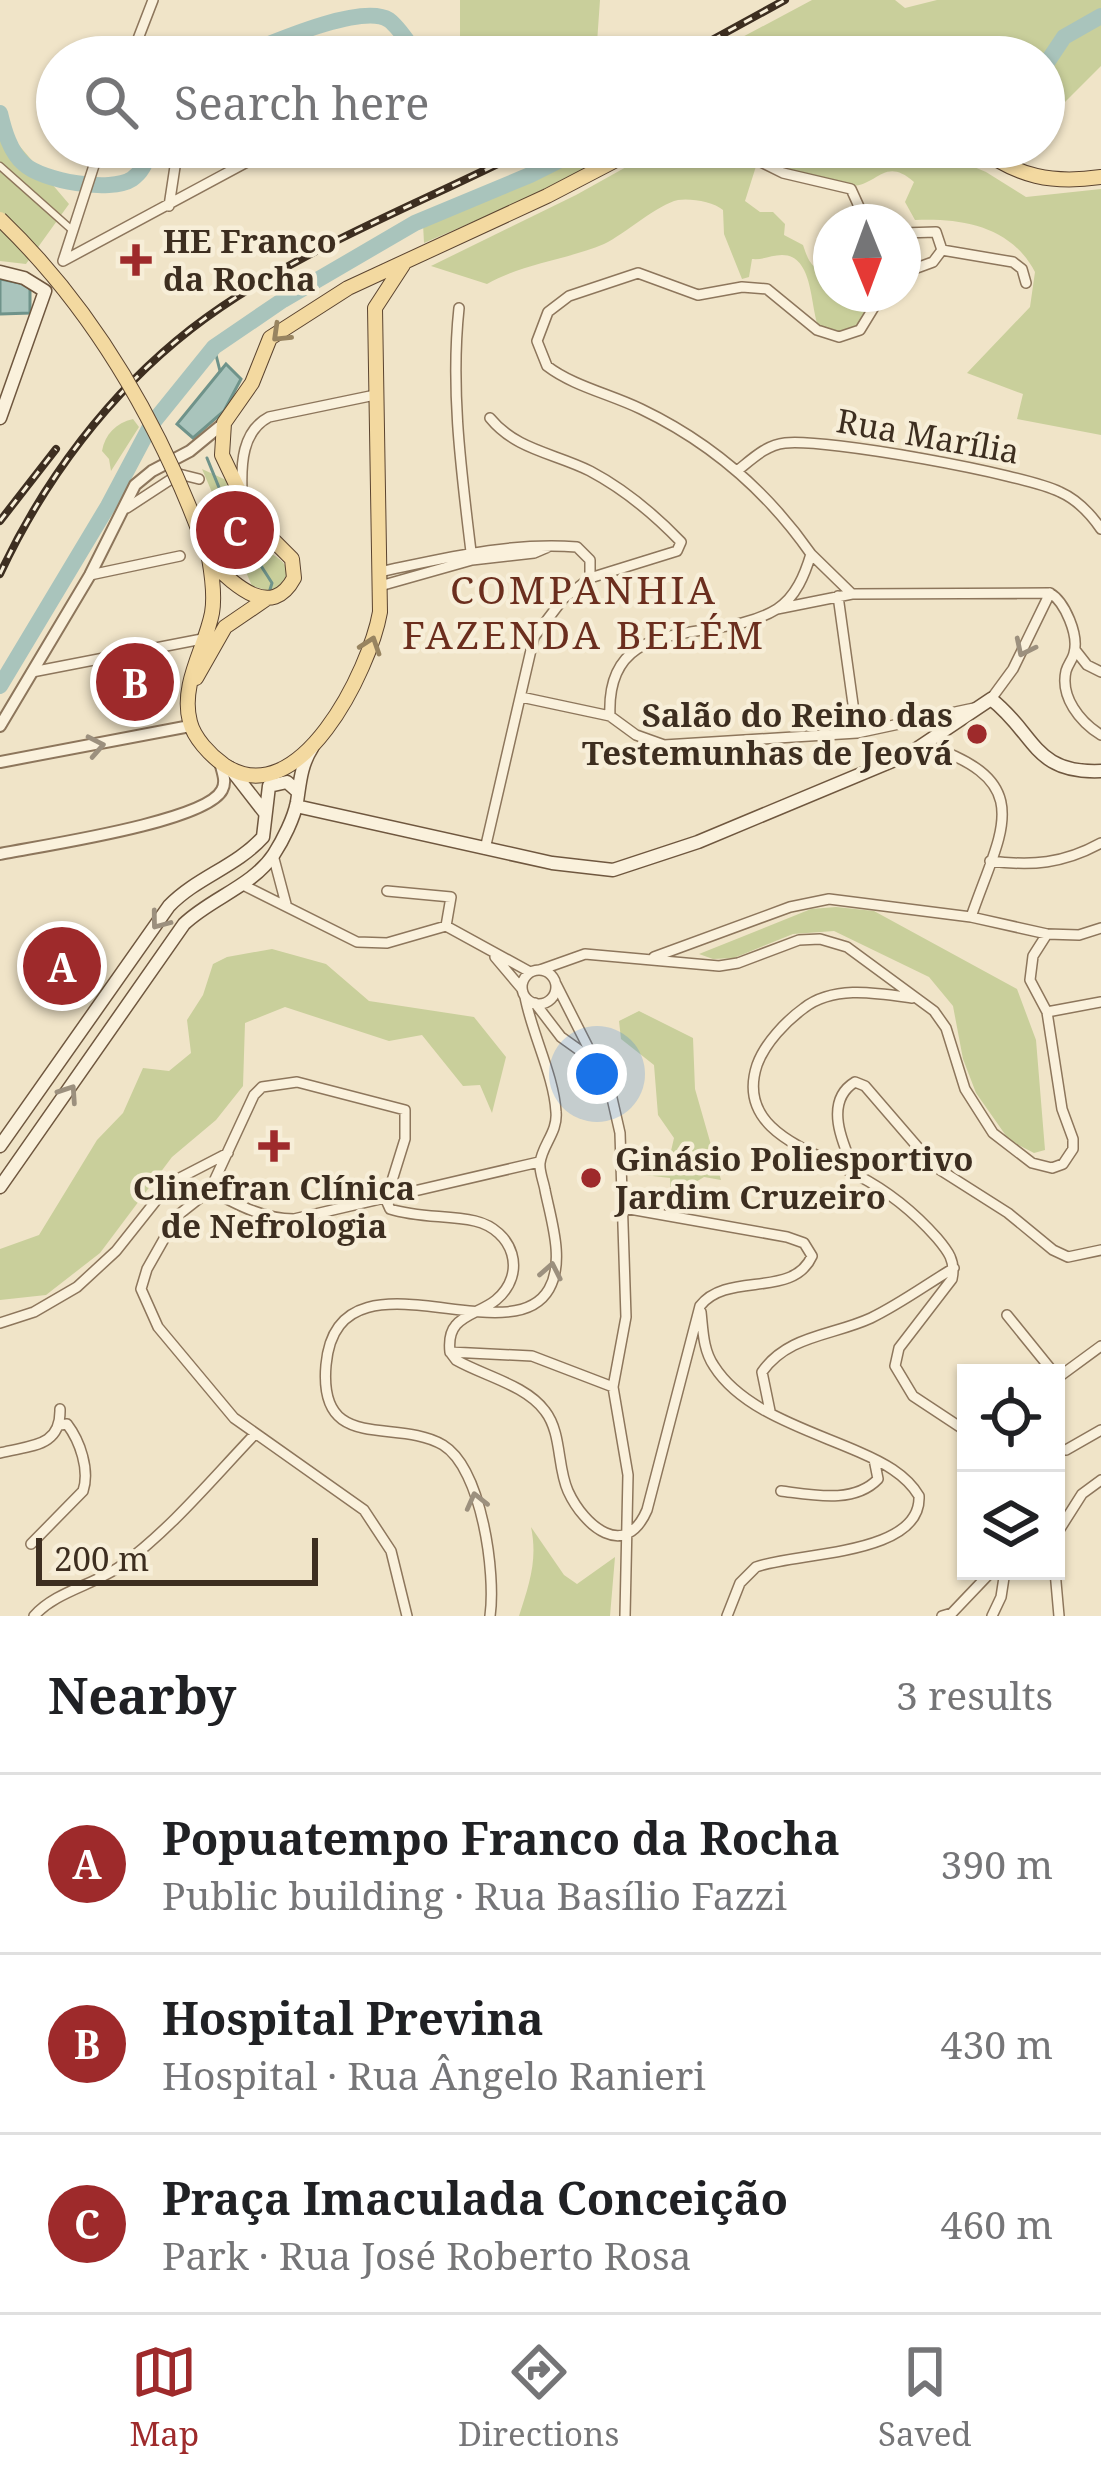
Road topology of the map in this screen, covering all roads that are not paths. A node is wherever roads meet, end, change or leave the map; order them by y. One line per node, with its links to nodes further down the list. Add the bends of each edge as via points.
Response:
1 (153, 0): 2 (street)
2 (139, 36)
3 (0, 166): 14 (street)
4 (92, 168): 14 (street)
5 (175, 168): 12 (street)
6 (238, 168): 12 (street)
7 (599, 168): 18 (main road)
8 (773, 168): 11 (street, via 851,189)
9 (1012, 168): 10 (main road, via 1068,182)
10 (1101, 177)
11 (858, 204)
12 (170, 206): 17 (street)
13 (0, 219): 39 (main road, bridge, via 134,390)
14 (72, 230): 17 (street)
15 (921, 232): 16 (street, via 936,232)
16 (942, 250): 19 (street); 21 (street, via 1013,262)
17 (63, 261): 23 (street)
18 (403, 265): 22 (main road); 24 (main road)
19 (921, 266)
20 (0, 272): 23 (main road)
21 (1026, 283)
22 (348, 288): 24 (main road, via 371,297); 30 (main road, one-way to 30, via 270,338)
23 (45, 291): 28 (main road)
24 (375, 308): 27 (main road)
25 (459, 308): 37 (street, via 458,433)
26 (871, 312): 31 (street, via 860,329 838,337 767,290 698,295 645,273 569,296 548,312 537,341 552,370 663,420)
27 (375, 395): 33 (street, via 257,423 242,458); 42 (main road)
28 (0, 418)
29 (490, 418): 41 (street, via 515,443 613,484 681,542 676,551)
30 (224, 423): 33 (main road, via 223,463); 34 (street, via 141,479)
31 (737, 470): 35 (street, Rua Marília, via 778,444 843,447 1055,489); 36 (street)
32 (199, 479): 34 (street, via 166,479)
33 (242, 498): 46 (main road, via 294,565 291,585)
34 (116, 518): 40 (street)
35 (1101, 529)
36 (811, 554): 44 (street); 47 (street, via 802,580)
37 (472, 555): 41 (street, via 582,548); 42 (street)
38 (180, 556): 40 (street)
39 (210, 560): 46 (main road, via 244,592); 48 (main road, via 213,606)
40 (90, 575): 50 (street)
41 (590, 578): 53 (street, via 535,637)
42 (380, 579): 62 (main road, one-way to 42, via 369,656)
43 (1051, 592): 44 (street); 49 (street, via 1064,606); 54 (street, one-way to 54)
44 (852, 594): 45 (street)
45 (838, 596): 47 (street); 59 (street)
46 (266, 599): 52 (main road, via 225,627)
47 (777, 609): 56 (street, via 635,650 610,685)
48 (202, 639): 50 (street); 52 (main road)
49 (1076, 651): 51 (street); 60 (street, via 1067,694)
50 (32, 672): 57 (street)
51 (1101, 672)
52 (190, 688): 58 (main road)
53 (520, 697): 56 (street); 69 (street)
54 (991, 699): 55 (main road); 65 (main road, via 1051,763)
55 (974, 708): 59 (street); 61 (main road)
56 (610, 716): 59 (street, via 664,745)
57 (0, 725)
58 (190, 726): 63 (street, one-way to 58); 64 (main road)
59 (857, 733)
60 (1101, 735)
61 (926, 745): 69 (main road, via 613,870); 72 (street, via 981,769 1000,793 1002,821)
62 (314, 746): 64 (main road, via 272,774); 66 (main road)
63 (0, 762)
64 (225, 765): 67 (main road); 70 (street, via 221,792 193,809)
65 (1101, 771)
66 (297, 798): 67 (main road, via 286,782 273,782); 69 (main road); 71 (main road)
67 (266, 814): 73 (main road, via 262,837)
68 (1101, 843): 72 (street, via 1043,865)
69 (485, 848)
70 (0, 854)
71 (273, 855): 75 (main road); 78 (street)
72 (990, 861): 79 (street)
73 (229, 866): 74 (main road); 75 (main road)
74 (210, 874): 77 (main road); 93 (main road, one-way to 93, via 163,914)
75 (242, 884): 77 (main road); 78 (street)
76 (387, 891): 80 (street, via 451,897)
77 (223, 894): 94 (main road, one-way to 77, via 168,945)
78 (286, 904): 80 (street, via 370,944)
79 (970, 917): 82 (street); 85 (street, via 829,899)
80 (446, 926): 83 (street)
81 (1101, 928): 82 (street)
82 (1047, 934): 91 (street, via 1030,980)
83 (492, 953): 86 (street); 88 (street)
84 (568, 958): 85 (street); 86 (street); 87 (street)
85 (649, 959): 89 (street, via 738,963 820,939 848,947)
86 (535, 971): 87 (street); 88 (street)
87 (555, 983): 88 (street, via 551,999); 92 (street)
88 (527, 996): 92 (street, via 561,1037); 98 (street, via 556,1110)
89 (917, 999): 91 (street, via 941,1020 974,1107 1010,1149 1052,1168 1073,1149); 99 (street, via 855,992 810,1003 755,1071 756,1102 772,1129)
90 (1101, 1002): 91 (street)
91 (1047, 1012)
92 (596, 1062): 103 (street, via 616,1106)
93 (16, 1122): 94 (main road, via 25,1134); 95 (main road)
94 (40, 1134): 97 (main road)
95 (1, 1146): 97 (main road, via 17,1144)
96 (228, 1153): 101 (street); 102 (street, via 254,1095 270,1083 387,1102 405,1110 407,1128); 109 (street, via 170,1183 77,1287)
97 (26, 1154): 100 (main road)
98 (539, 1162): 102 (street); 107 (street, one-way to 98, via 533,1307 551,1286 556,1265)
99 (856, 1174): 104 (street, via 837,1119 844,1090 855,1082 934,1166 1053,1250 1068,1257); 105 (street, via 917,1216)
100 (0, 1187)
101 (210, 1190): 102 (street, via 279,1219); 120 (street, via 163,1238 142,1295 207,1390)
102 (386, 1200): 107 (street, via 390,1209 470,1220 504,1237 514,1272 502,1295)
103 (624, 1208): 106 (street, via 787,1237 812,1251 797,1274 728,1288); 114 (street, via 626,1317)
104 (1101, 1250)
105 (954, 1268): 116 (street, via 869,1319 773,1355 762,1372); 118 (street, via 895,1366 913,1396)
106 (700, 1306): 116 (street, via 712,1365); 127 (street, via 647,1510)
107 (478, 1313): 111 (street, via 453,1329); 135 (street, one-way to 107, via 488,1560 462,1462 430,1439 353,1426 334,1410 326,1381 334,1335 361,1312 395,1302)
108 (1007, 1315): 112 (street)
109 (0, 1323)
110 (1101, 1346): 113 (street)
111 (450, 1352): 114 (street, via 532,1356); 127 (street, via 544,1408 577,1507 598,1531)
112 (1046, 1364)
113 (1065, 1370)
114 (613, 1387): 127 (street, via 628,1475)
115 (59, 1409): 117 (street)
116 (770, 1412): 123 (street)
117 (60, 1425): 122 (street, via 46,1443); 128 (street, via 73,1432 87,1480)
118 (957, 1425)
119 (1101, 1430): 121 (street)
120 (255, 1434): 133 (street, via 128,1561); 134 (street, via 364,1510 391,1551)
121 (1066, 1450)
122 (0, 1453)
123 (874, 1459): 125 (street, via 874,1485 832,1497); 137 (street, via 919,1496 901,1531 878,1543 756,1567)
124 (1101, 1480): 126 (street)
125 (781, 1491)
126 (1065, 1521)
127 (626, 1534): 136 (street)
128 (31, 1544)
129 (983, 1580): 132 (street)
130 (1003, 1580): 138 (street)
131 (1056, 1580): 139 (street)
132 (949, 1615)
133 (34, 1616)
134 (407, 1616)
135 (490, 1616)
136 (626, 1616)
137 (728, 1616)
138 (992, 1616)
139 (1059, 1616)

